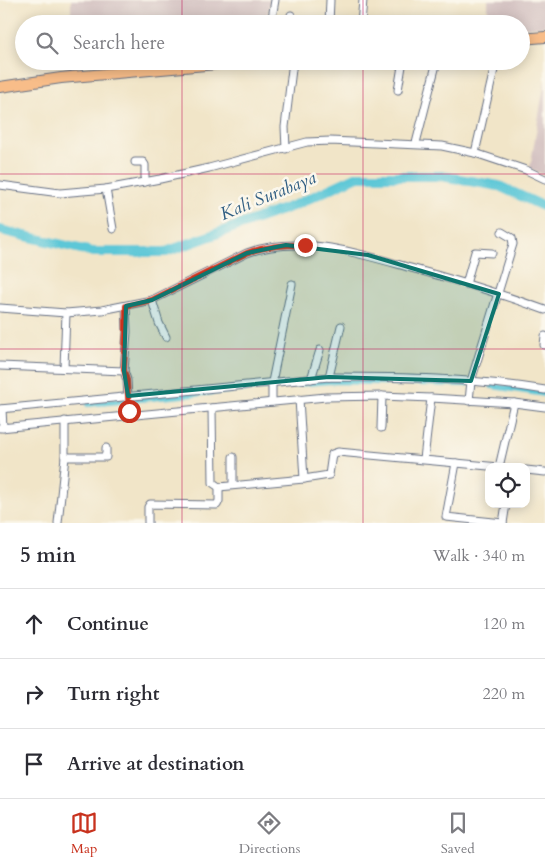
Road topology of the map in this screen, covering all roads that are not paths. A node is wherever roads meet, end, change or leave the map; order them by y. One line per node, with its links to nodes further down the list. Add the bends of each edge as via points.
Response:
1 (274, 0): 4 (street)
2 (330, 0): 5 (street)
3 (363, 0): 6 (street)
4 (272, 15)
5 (329, 15)
6 (362, 15)
7 (545, 37): 8 (main road)
8 (530, 38)
9 (150, 70): 14 (main road)
10 (292, 70): 17 (street, via 285,128)
11 (401, 70): 15 (street)
12 (435, 70): 16 (street)
13 (494, 70): 18 (street)
14 (0, 87)
15 (398, 90)
16 (416, 144): 17 (street, via 330,141 307,142); 18 (street)
17 (286, 149): 21 (street)
18 (475, 152): 20 (street)
19 (135, 162): 21 (street, via 145,165)
20 (545, 179)
21 (145, 182): 23 (street)
22 (0, 185): 23 (street, via 60,193)
23 (106, 189): 24 (street)
24 (113, 229)
25 (502, 232): 29 (street, via 512,238 513,244)
26 (492, 253): 28 (street, via 475,252)
27 (292, 284): 46 (street)
28 (466, 284): 29 (street); 30 (street, via 368,255 286,245 247,253)
29 (499, 294): 33 (street); 45 (street)
30 (152, 300): 31 (street); 37 (street)
31 (126, 306): 34 (street); 42 (street)
32 (0, 308): 34 (street)
33 (545, 310)
34 (66, 313): 41 (street)
35 (341, 326): 43 (street)
36 (545, 336): 38 (street)
37 (166, 337)
38 (544, 345)
39 (320, 350): 44 (street)
40 (0, 366): 41 (street)
41 (64, 368): 42 (street)
42 (124, 370): 49 (street)
43 (329, 377): 44 (street); 45 (street)
44 (311, 379): 46 (street)
45 (471, 382): 47 (street); 51 (street)
46 (272, 383): 49 (street); 53 (street)
47 (545, 390)
48 (382, 396): 50 (street); 52 (street); 61 (street)
49 (128, 397): 57 (street); 58 (street)
50 (431, 398): 51 (street); 65 (street)
51 (470, 398): 54 (street)
52 (299, 399): 53 (street); 69 (street)
53 (272, 400): 56 (street)
54 (514, 403): 55 (street); 66 (street, via 499,467)
55 (545, 407)
56 (212, 408): 58 (street); 71 (street, via 212,482)
57 (1, 410): 60 (street)
58 (129, 413): 59 (street)
59 (65, 422): 60 (street); 63 (street)
60 (2, 427)
61 (381, 428)
62 (106, 448): 63 (street, via 106,457)
63 (65, 457): 73 (street)
64 (233, 457): 70 (street)
65 (424, 459): 66 (street); 69 (street, via 338,452 331,457 330,475)
66 (456, 463): 75 (street, via 446,517)
67 (530, 470): 68 (street)
68 (545, 472)
69 (304, 479): 70 (street)
70 (233, 485): 71 (street)
71 (218, 487): 74 (street, via 217,505 150,504)
72 (505, 508): 75 (street)
73 (58, 523)
74 (148, 523)
75 (503, 523)

